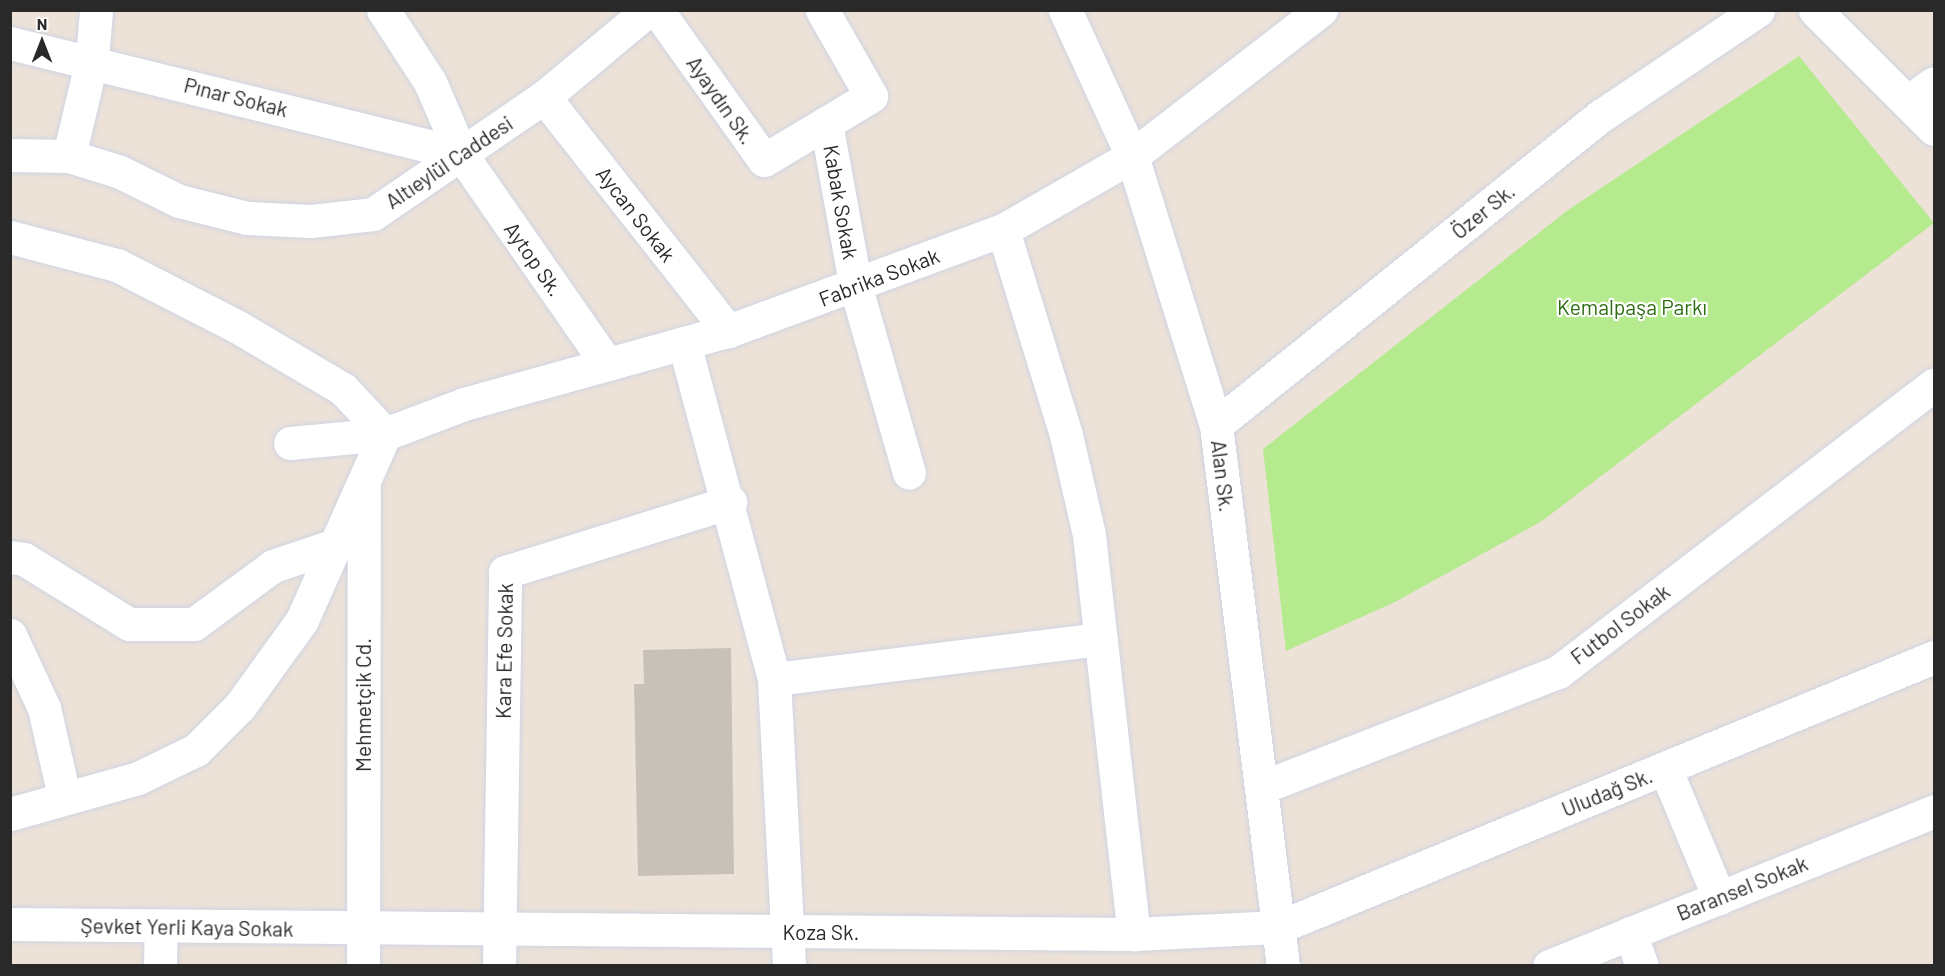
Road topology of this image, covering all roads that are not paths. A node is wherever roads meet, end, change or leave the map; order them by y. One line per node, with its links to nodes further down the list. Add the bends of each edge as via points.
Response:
1 (96, 10): 11 (street)
2 (382, 10): 16 (street, Aytop Sk., via 430,82)
3 (648, 10): 13 (street, Altıeylül Caddesi)
4 (657, 10): 14 (street, Ayaydın Sk., via 764,160)
5 (822, 10): 14 (street, Kabak Sokak, via 871,96)
6 (1065, 10): 19 (street, Alan Sk.)
7 (1321, 10): 19 (street, Fabrika Sokak)
8 (1758, 10): 27 (street, Özer Sk., via 1602,115)
9 (1815, 10): 12 (street)
10 (10, 43): 11 (street, Pınar Sokak)
11 (92, 59): 16 (street, Pınar Sokak); 18 (street)
12 (1922, 92): 15 (street)
13 (544, 97): 16 (street, Altıeylül Caddesi); 23 (street, Aycan Sokak)
14 (826, 123): 22 (street, Kabak Sokak)
15 (1935, 129)
16 (461, 154): 18 (street, Altıeylül Caddesi, via 373,214 312,222 247,218 179,201 120,172); 25 (street, Aytop Sk.)
17 (10, 155): 18 (street, Altıeylül Caddesi)
18 (69, 156)
19 (1132, 156): 20 (street, Fabrika Sokak); 27 (street, Alan Sk.)
20 (1003, 230): 22 (street, Fabrika Sokak); 36 (street, via 1066,435 1089,535)
21 (10, 237): 28 (street, via 117,265 237,327 343,389)
22 (856, 288): 23 (street, Fabrika Sokak); 30 (street, Kabak Sokak)
23 (728, 331): 24 (street, Fabrika Sokak)
24 (684, 343): 25 (street, Fabrika Sokak); 32 (street)
25 (607, 364): 28 (street, Fabrika Sokak, via 464,404)
26 (1935, 385): 40 (street, Futbol Sokak, via 1558,672)
27 (1216, 425): 40 (street, Alan Sk.)
28 (385, 434): 29 (street, Fabrika Sokak); 31 (street)
29 (290, 443)
30 (909, 473)
31 (364, 481): 33 (street); 48 (street, Mehmetçik Cd.)
32 (730, 502): 38 (street); 49 (street, Kara Efe Sokak, via 505,572)
33 (332, 546): 34 (street, via 273,566 194,624 129,624 24,559); 41 (street, via 302,620 240,706 196,750 138,778)
34 (10, 556)
35 (10, 635): 41 (street, via 44,708)
36 (1101, 639): 38 (street); 52 (street)
37 (1935, 657): 39 (street, Uludağ Sk.)
38 (774, 679): 50 (street)
39 (1665, 768): 44 (street); 47 (street, Uludağ Sk.)
40 (1263, 787): 47 (street, Alan Sk.)
41 (64, 796): 43 (street)
42 (1935, 811): 44 (street, Baransel Sokak)
43 (10, 814)
44 (1719, 898): 51 (street, Baransel Sokak)
45 (10, 924): 46 (street, Şevket Yerli Kaya Sokak)
46 (161, 927): 48 (street, Şevket Yerli Kaya Sokak); 53 (street)
47 (1279, 927): 52 (street, Koza Sk.); 57 (street, Alan Sk.)
48 (363, 928): 49 (street, Koza Sk.); 54 (street, Mehmetçik Cd.)
49 (499, 929): 50 (street, Koza Sk.); 55 (street, Kara Efe Sokak)
50 (785, 931): 52 (street, Koza Sk.); 56 (street)
51 (1630, 933): 58 (street, Baransel Sokak); 59 (street)
52 (1134, 934)
53 (160, 966)
54 (363, 966)
55 (499, 966)
56 (789, 966)
57 (1282, 966)
58 (1549, 966)
59 (1642, 966)

